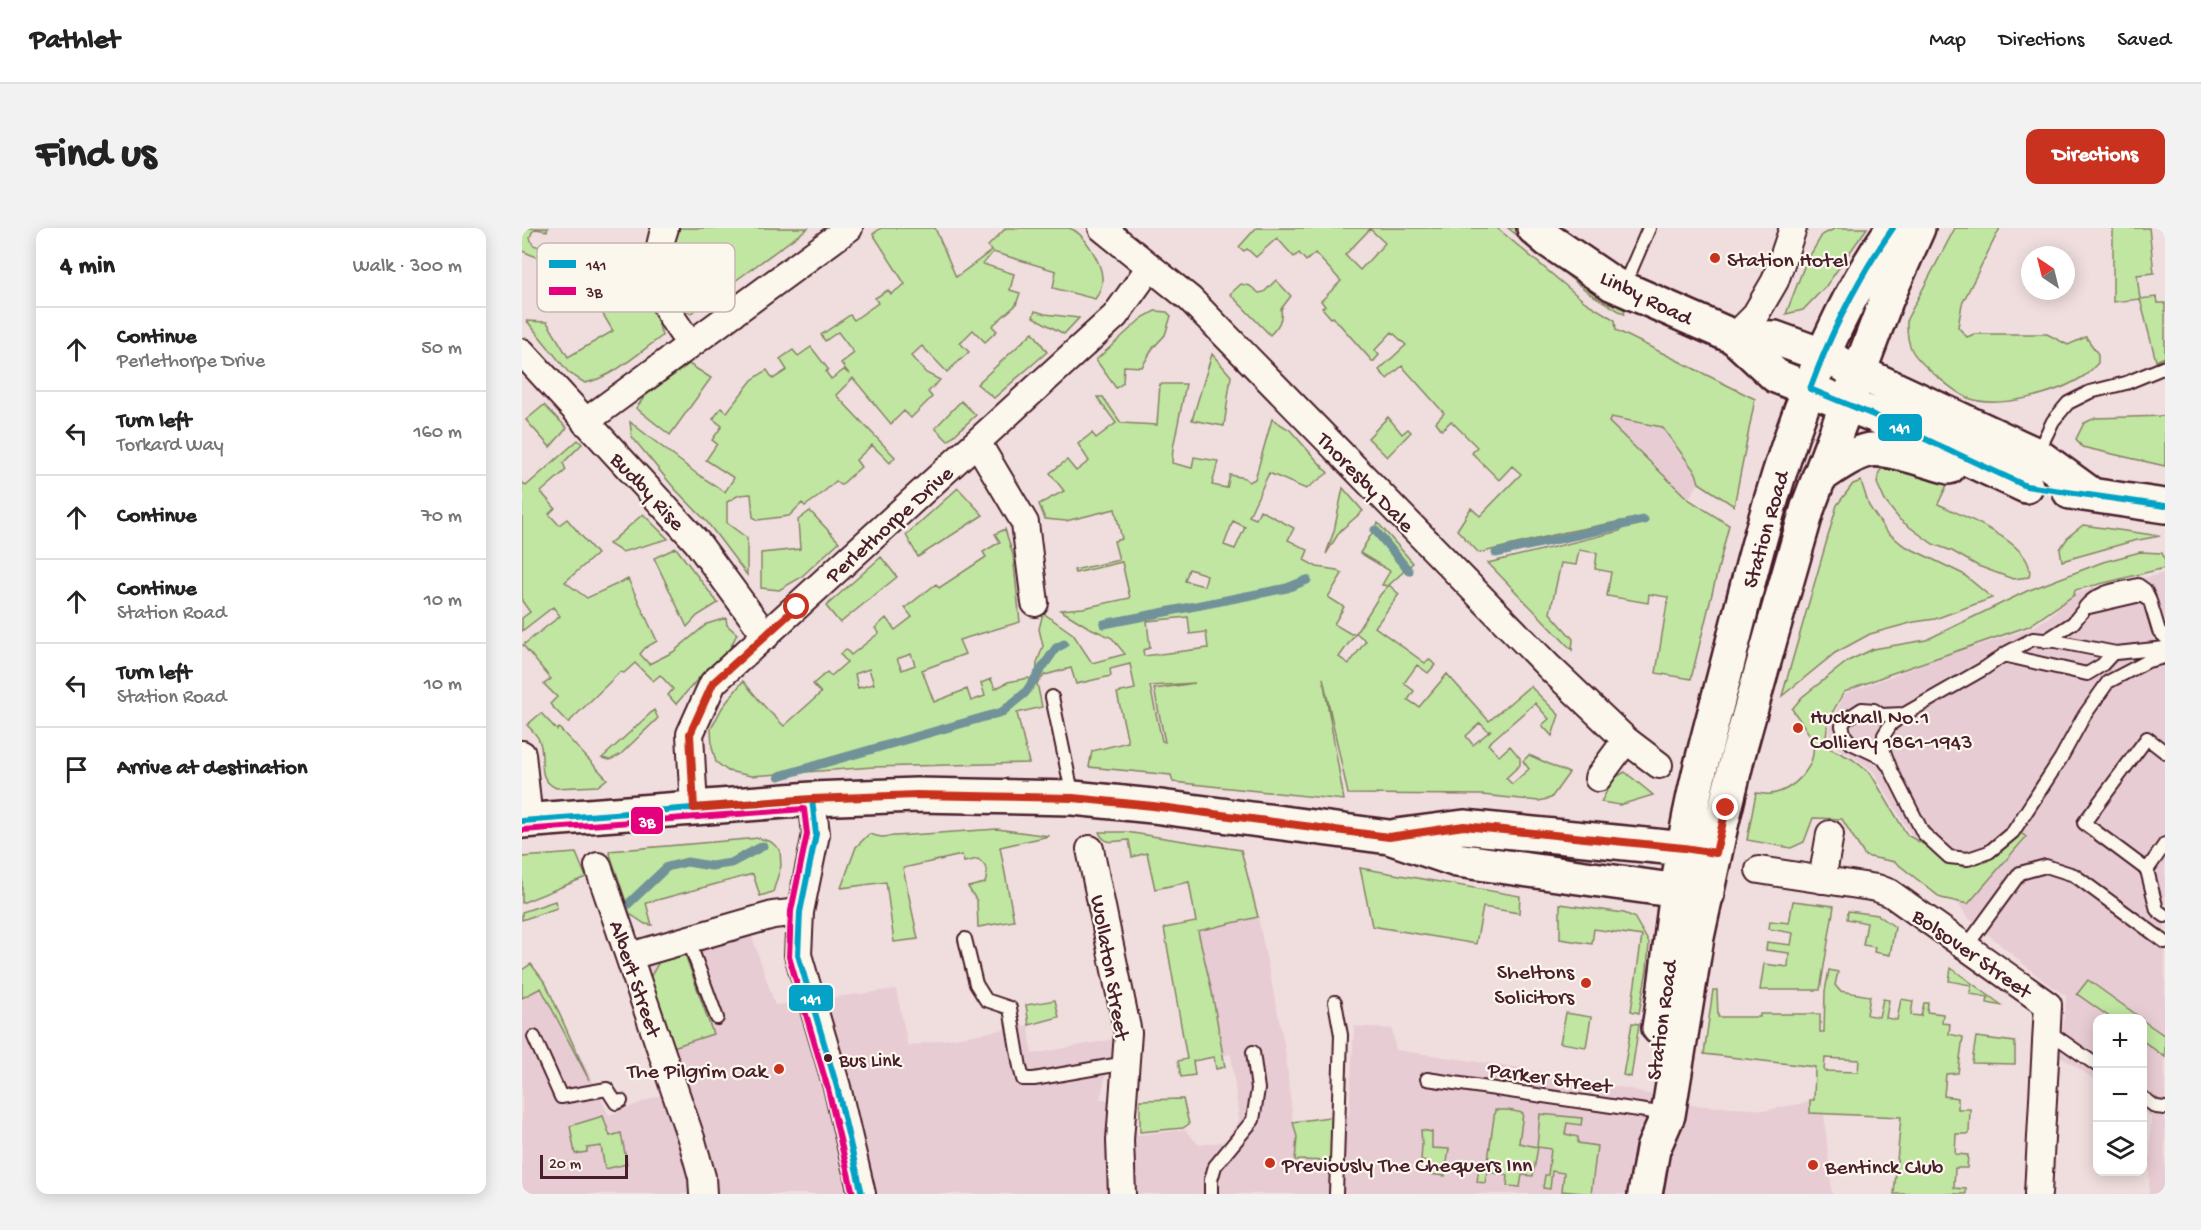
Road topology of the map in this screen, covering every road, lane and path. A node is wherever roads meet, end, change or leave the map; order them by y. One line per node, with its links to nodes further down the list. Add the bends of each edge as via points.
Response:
1 (665, 228): 9 (street)
2 (849, 228): 12 (street)
3 (1102, 228): 10 (street, Thoresby Dale)
4 (1534, 228): 11 (street, Linby Road)
5 (1649, 228): 11 (lane)
6 (1793, 228): 15 (street, via 1775,280 1754,317)
7 (1893, 228): 18 (street, Station Road, via 1869,262)
8 (1917, 228): 20 (street, Station Road)
9 (659, 243)
10 (1150, 267): 24 (street, Perlethorpe Drive, via 1115,316); 40 (street, Thoresby Dale, via 1190,299 1549,667)
11 (1623, 288): 15 (street, Linby Road)
12 (735, 311)
13 (669, 312): 16 (street)
14 (734, 312): 16 (street)
15 (1734, 337): 18 (street, Linby Road, via 1775,338); 21 (street, Linby Road, via 1776,376)
16 (690, 344): 23 (street)
17 (522, 352): 23 (street, Budby Rise)
18 (1822, 355): 20 (street, Linby Road); 21 (street, Station Road)
19 (2165, 367): 25 (lane, via 2068,403 2053,421)
20 (1859, 372): 22 (street, Station Road); 25 (street, Linby Road)
21 (1810, 389): 22 (street, Linby Road); 53 (street, Station Road, via 1772,495 1715,711)
22 (1846, 404): 26 (street, Station Road); 27 (street, Linby Road)
23 (585, 422): 31 (street, Budby Rise, via 697,542)
24 (977, 442): 30 (street, via 1025,523); 31 (street, Perlethorpe Drive)
25 (2037, 455): 28 (street, Linby Road)
26 (1819, 477): 27 (street, via 1867,451 1888,451); 55 (street, Station Road, via 1738,756)
27 (2026, 486): 28 (street)
28 (2092, 495): 29 (street)
29 (2165, 506)
30 (1035, 603)
31 (766, 636): 48 (street, Perlethorpe Drive, via 713,683 690,734)
32 (2165, 637): 33 (lane, via 2150,601 2141,595 2085,608 2073,623)
33 (2045, 641): 35 (lane); 36 (lane, via 2033,639)
34 (2165, 648): 35 (lane)
35 (2113, 652): 36 (lane, via 2087,674)
36 (2003, 655): 39 (lane)
37 (2165, 657): 44 (lane, via 2148,661 2108,682 2013,832 1989,852 1968,859 1949,857 1923,833)
38 (1052, 697): 46 (lane)
39 (1907, 713): 44 (lane, via 1891,724 1884,735 1883,749); 44 (lane, via 1881,715 1862,709 1842,726 1851,743 1883,758)
40 (1626, 740): 43 (street, Thoresby Dale); 45 (street)
41 (2165, 752): 58 (lane, via 2146,738 2084,823)
42 (522, 754): 49 (street)
43 (1659, 765)
44 (1890, 767)
45 (1598, 778)
46 (1073, 798): 47 (street, via 916,795); 51 (street)
47 (812, 799): 48 (street); 61 (street, via 816,834)
48 (694, 808): 49 (street)
49 (525, 821)
50 (1830, 834): 59 (street)
51 (1389, 837): 53 (street, via 1464,826); 60 (street, via 1457,860)
52 (2165, 844): 58 (lane)
53 (1684, 848): 55 (street); 60 (street, Station Road)
54 (1090, 849): 73 (street, Wollaton Street, via 1128,1032)
55 (1716, 853): 60 (street, Station Road)
56 (598, 866): 67 (street, Albert Street)
57 (1759, 870): 59 (street, Bolsover Street)
58 (2147, 870): 62 (lane, via 2157,910)
59 (1822, 880): 66 (street, Bolsover Street, via 1890,893)
60 (1692, 893): 79 (street, Station Road, via 1697,938)
61 (800, 912): 63 (street, via 773,915); 81 (street, via 798,955 837,1087)
62 (2165, 916)
63 (688, 939): 67 (street); 69 (lane)
64 (965, 939): 73 (lane, via 976,984 986,1000 1010,1008 1023,1078)
65 (2165, 942): 66 (lane, via 2074,875 2046,866 2020,873)
66 (1966, 947): 70 (street, Bolsover Street, via 2048,1005)
67 (630, 956): 80 (street, Albert Street, via 692,1141)
68 (1335, 1002): 84 (lane, via 1341,1035)
69 (717, 1018)
70 (2047, 1030): 74 (lane); 86 (street, Bolsover Street)
71 (534, 1037): 76 (lane, via 561,1097 607,1089 616,1103)
72 (1253, 1052): 83 (lane, via 1258,1089 1253,1120 1215,1166)
73 (1126, 1063): 82 (street, Wollaton Street, via 1120,1140)
74 (2093, 1063)
75 (1427, 1079): 79 (lane, Parker Street)
76 (621, 1101)
77 (2147, 1101): 78 (lane)
78 (2165, 1108)
79 (1657, 1113): 85 (street, Station Road)
80 (704, 1194)
81 (862, 1194)
82 (1122, 1194)
83 (1211, 1194)
84 (1336, 1194)
85 (1645, 1194)
86 (2038, 1194)

